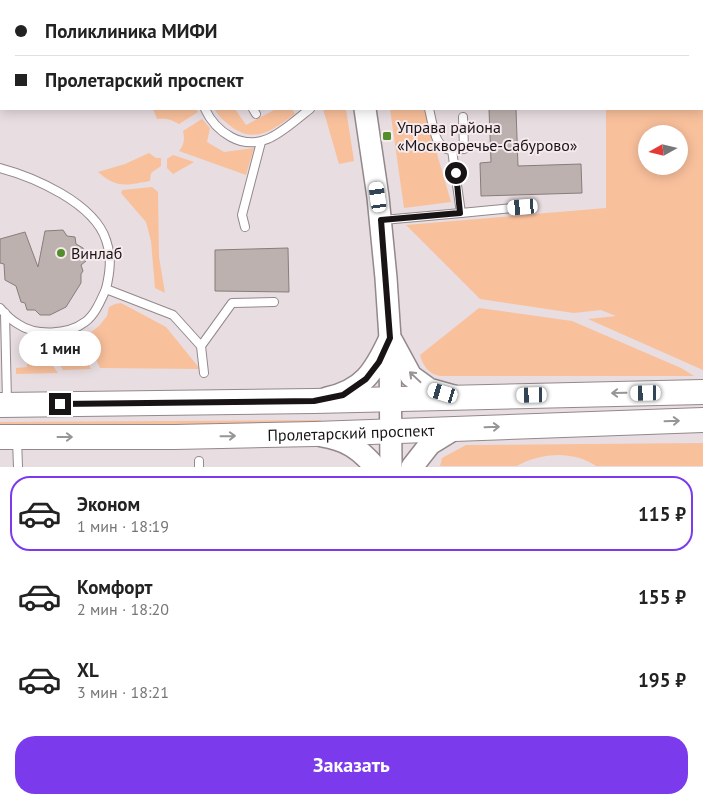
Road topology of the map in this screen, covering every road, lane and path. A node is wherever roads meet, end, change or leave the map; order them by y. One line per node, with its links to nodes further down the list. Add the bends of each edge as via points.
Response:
1 (207, 110): 6 (lane, via 220,131 241,142)
2 (306, 110): 6 (lane, via 271,139)
3 (365, 110): 11 (main road)
4 (429, 110): 7 (lane, via 438,143 442,148)
5 (463, 117): 7 (lane, via 464,150)
6 (261, 142): 12 (lane, via 242,215)
7 (452, 150): 10 (lane)
8 (0, 168): 13 (lane, via 40,182 67,196 99,226 110,258)
9 (523, 207): 10 (lane)
10 (460, 213): 11 (lane)
11 (381, 220): 16 (main road)
12 (245, 227)
13 (106, 289): 15 (lane, via 87,321 67,330 33,330 19,325); 17 (lane, via 173,314)
14 (274, 302): 17 (lane, via 232,303)
15 (2, 311): 23 (lane)
16 (390, 338): 20 (main road, one-way to 16, via 430,389 411,376); 21 (main road); 22 (main road, via 379,362 366,379 343,395)
17 (201, 346): 18 (lane)
18 (204, 373)
19 (703, 392): 20 (main road, Пролетарский проспект, one-way to 20)
20 (456, 397): 21 (main road, Пролетарский проспект)
21 (390, 399): 22 (main road, Пролетарский проспект); 26 (main road)
22 (314, 401): 23 (main road, Пролетарский проспект)
23 (3, 404)
24 (703, 420): 25 (main road, Пролетарский проспект, one-way to 24)
25 (456, 428): 26 (main road, Пролетарский проспект); 32 (main road, via 430,444)
26 (391, 431): 27 (main road, Пролетарский проспект); 31 (main road)
27 (315, 434): 28 (main road, Пролетарский проспект, one-way to 27, via 175,438); 30 (main road, via 339,439 360,450)
28 (8, 437): 29 (lane)
29 (18, 466)
30 (375, 466)
31 (391, 466)
32 (412, 466)

